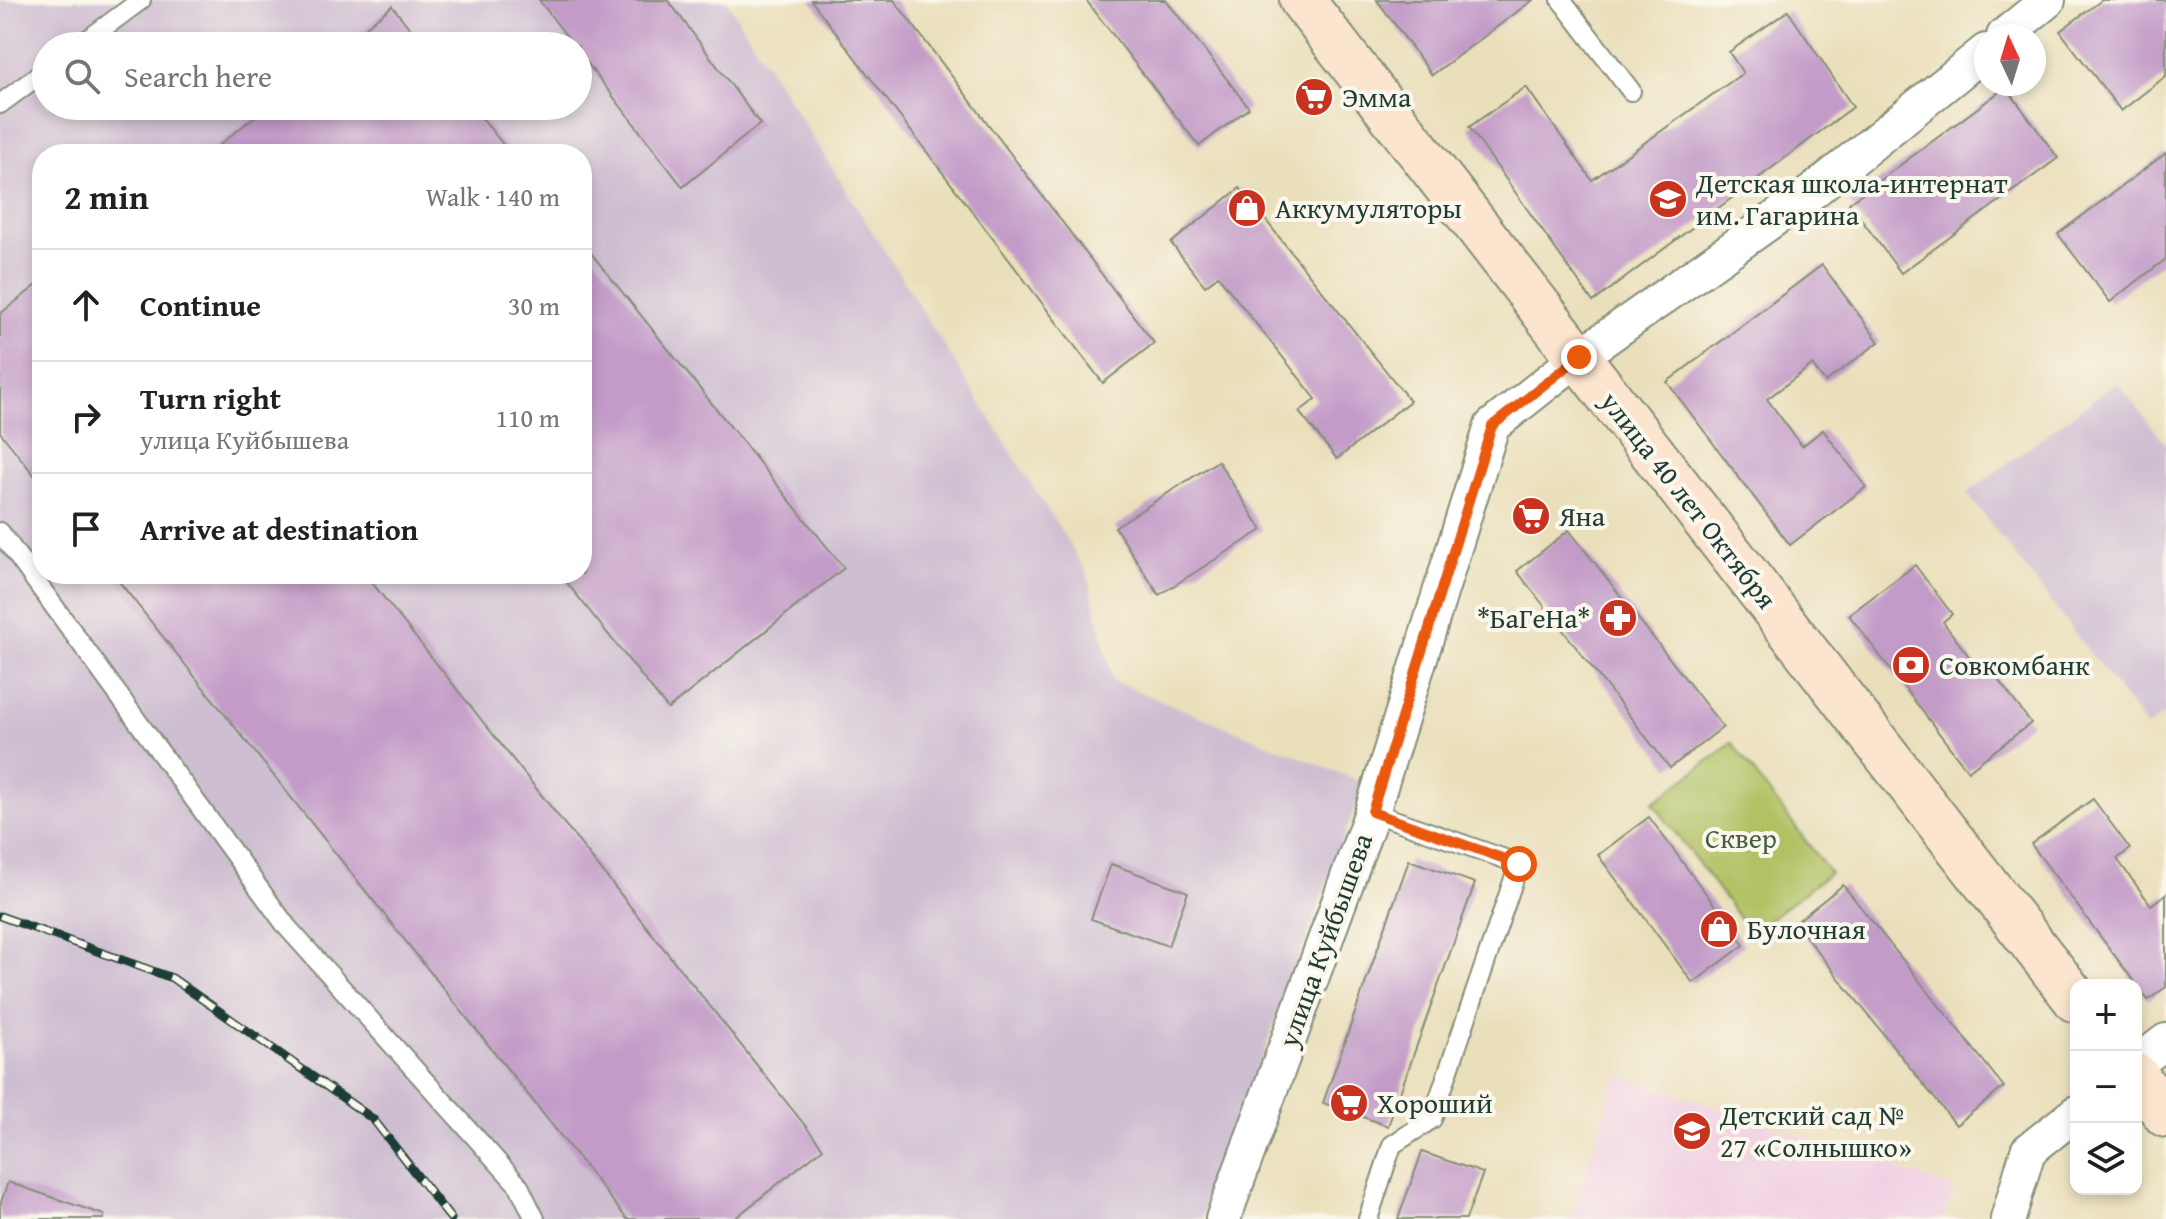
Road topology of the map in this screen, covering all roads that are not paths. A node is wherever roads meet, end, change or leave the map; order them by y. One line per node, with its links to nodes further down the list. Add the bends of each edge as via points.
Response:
1 (141, 0): 6 (lane)
2 (1302, 0): 11 (main road, улица 40 лет Октября)
3 (1561, 0): 9 (lane)
4 (2048, 0): 5 (street)
5 (2019, 24)
6 (98, 32)
7 (1974, 61): 11 (street, улица Куйбышева, via 1812,192)
8 (32, 80): 10 (lane)
9 (1631, 91)
10 (0, 104)
11 (1579, 357): 15 (street, улица Куйбышева, via 1492,426); 16 (main road, улица 40 лет Октября)
12 (0, 532): 13 (lane)
13 (32, 576)
14 (38, 584): 22 (lane, via 287,927 519,1186)
15 (1372, 812): 23 (street, улица Куйбышева); 24 (lane, via 1519,864 1432,1119 1392,1145)
16 (2070, 992)
17 (2166, 1041): 18 (street)
18 (2142, 1059)
19 (2142, 1084): 20 (main road)
20 (2166, 1115)
21 (2070, 1118): 25 (street, via 2028,1151)
22 (535, 1219)
23 (1223, 1219)
24 (1368, 1219)
25 (2008, 1219)

